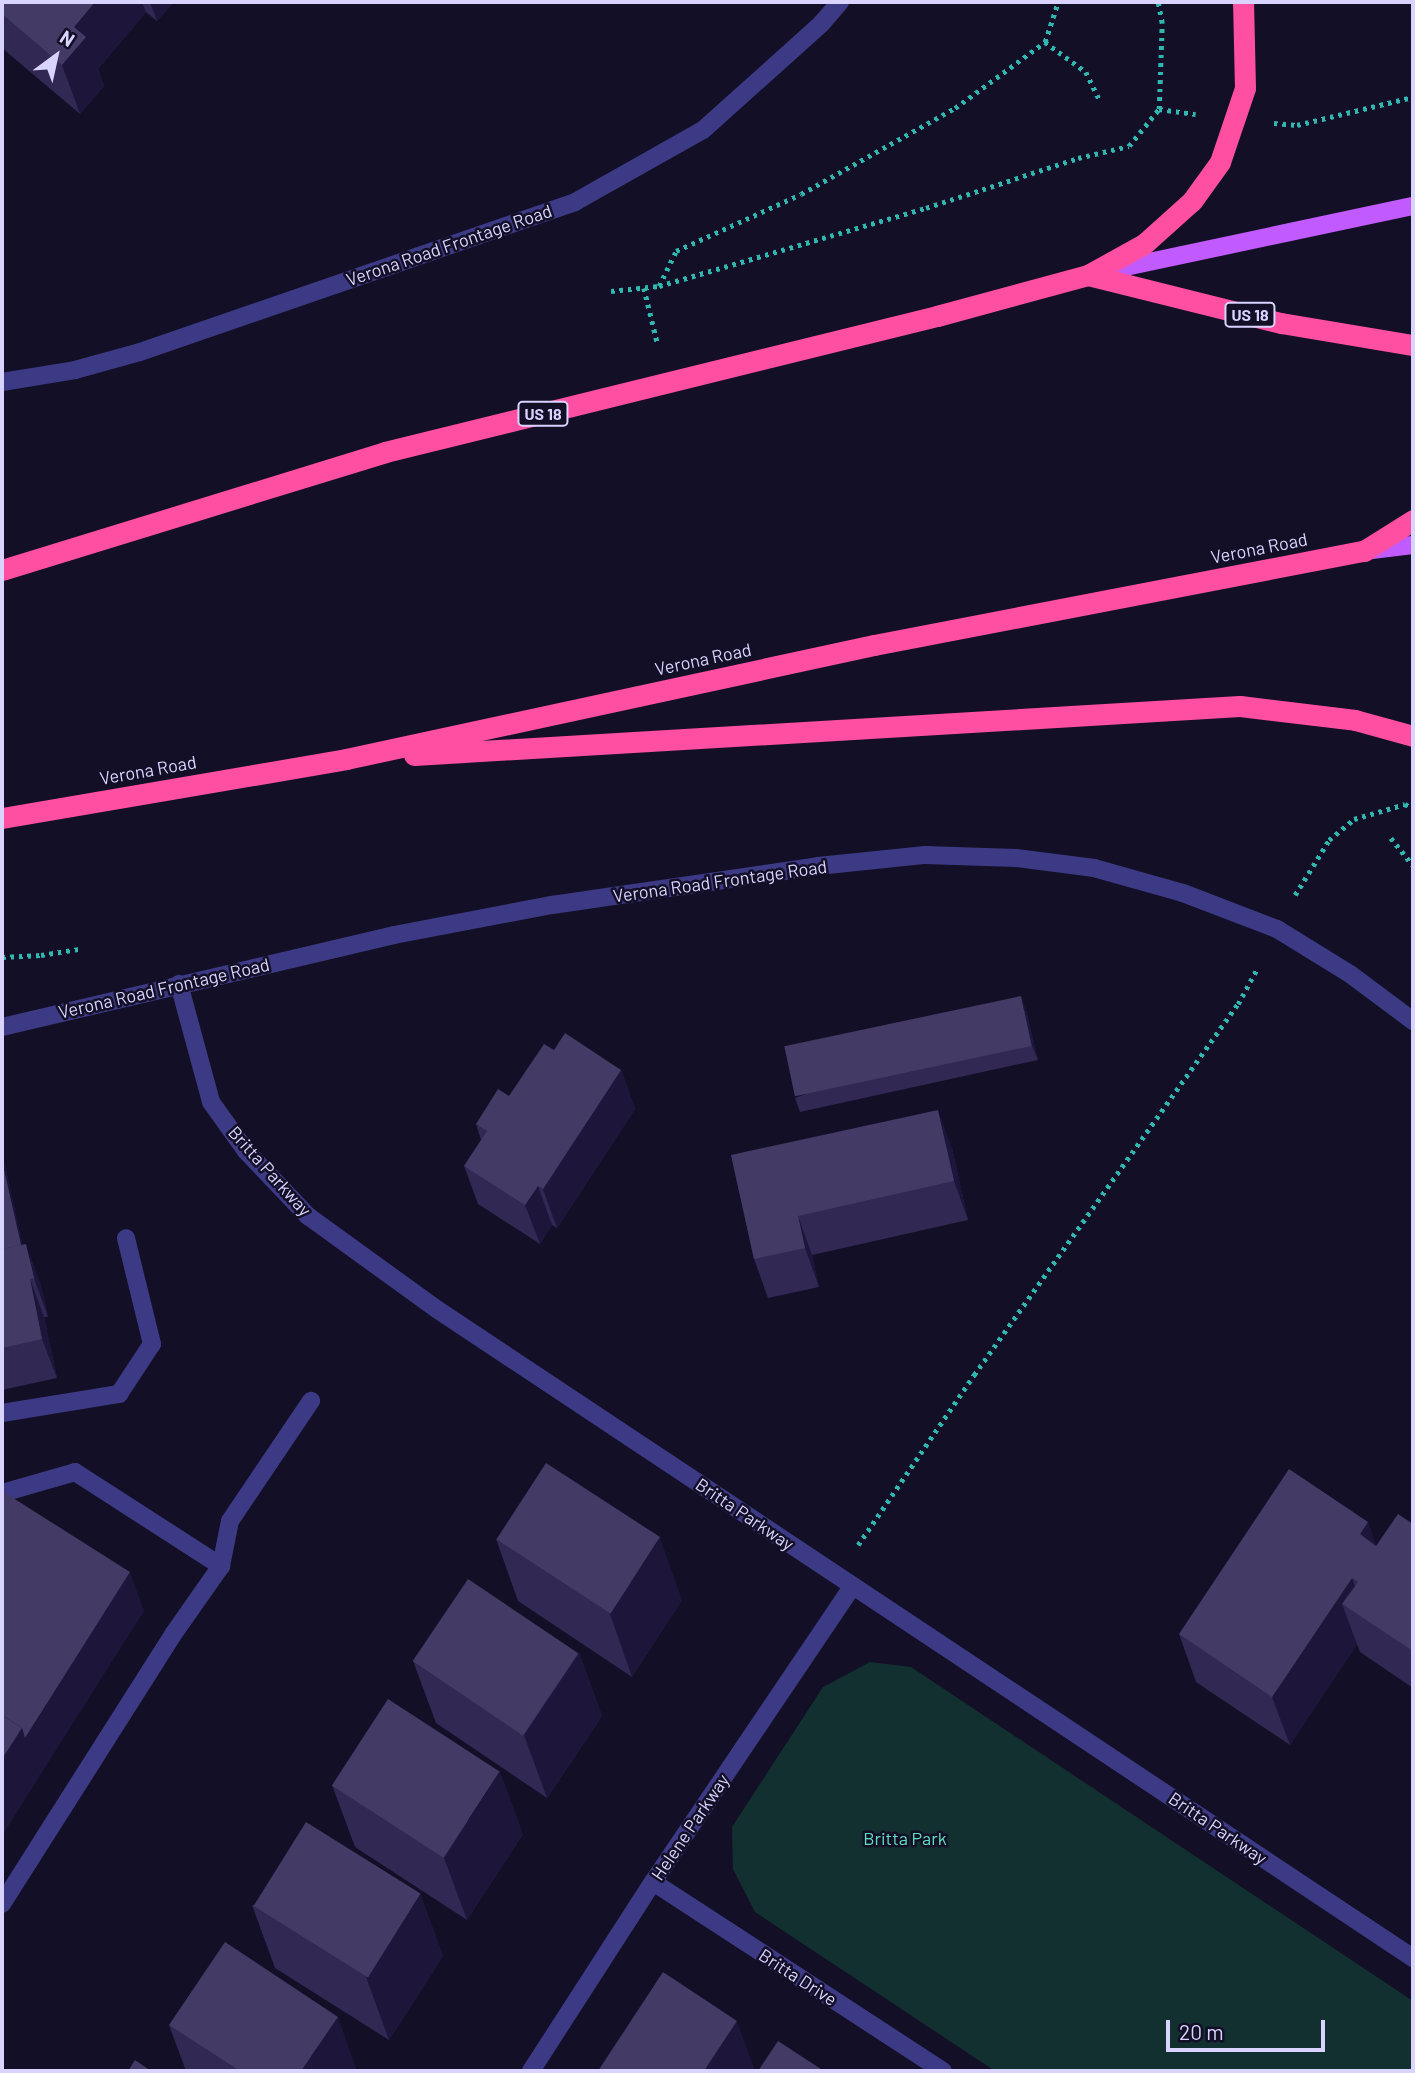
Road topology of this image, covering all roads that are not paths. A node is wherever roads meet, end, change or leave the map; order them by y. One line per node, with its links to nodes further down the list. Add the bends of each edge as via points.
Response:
1 (840, 2): 6 (street, Verona Road Frontage Road, via 704,130 575,202 140,352 75,370)
2 (1243, 2): 4 (highway, via 1245,88 1220,162 1192,201 1144,244)
3 (1413, 206): 4 (main road)
4 (1088, 275): 5 (highway, US 18, via 1281,323); 10 (highway, US 18, via 385,452)
5 (1413, 345)
6 (2, 382)
7 (1413, 520): 9 (highway)
8 (1413, 545): 9 (main road, Verona Road)
9 (1364, 551): 12 (highway, Verona Road, via 874,645)
10 (2, 570)
11 (1413, 736): 12 (highway, via 1355,720 1240,706)
12 (346, 759): 13 (highway, Verona Road)
13 (2, 818)
14 (178, 984): 15 (street, Verona Road Frontage Road, via 552,905 818,866 938,855 1094,867 1184,893 1278,929); 16 (street, Verona Road Frontage Road); 22 (street, Britta Parkway, via 211,1102 246,1151 308,1216 438,1310)
15 (1413, 1021)
16 (2, 1027)
17 (126, 1238): 19 (street, via 152,1344 120,1394)
18 (311, 1401): 21 (street, via 230,1521)
19 (2, 1413)
20 (2, 1493): 21 (street, via 75,1472)
21 (221, 1566): 24 (street)
22 (845, 1581): 23 (street, Helene Parkway); 25 (street, Britta Parkway)
23 (653, 1882): 26 (street, Helene Parkway); 27 (street, Britta Drive)
24 (2, 1904)
25 (1413, 1958)
26 (531, 2071)
27 (943, 2071)

